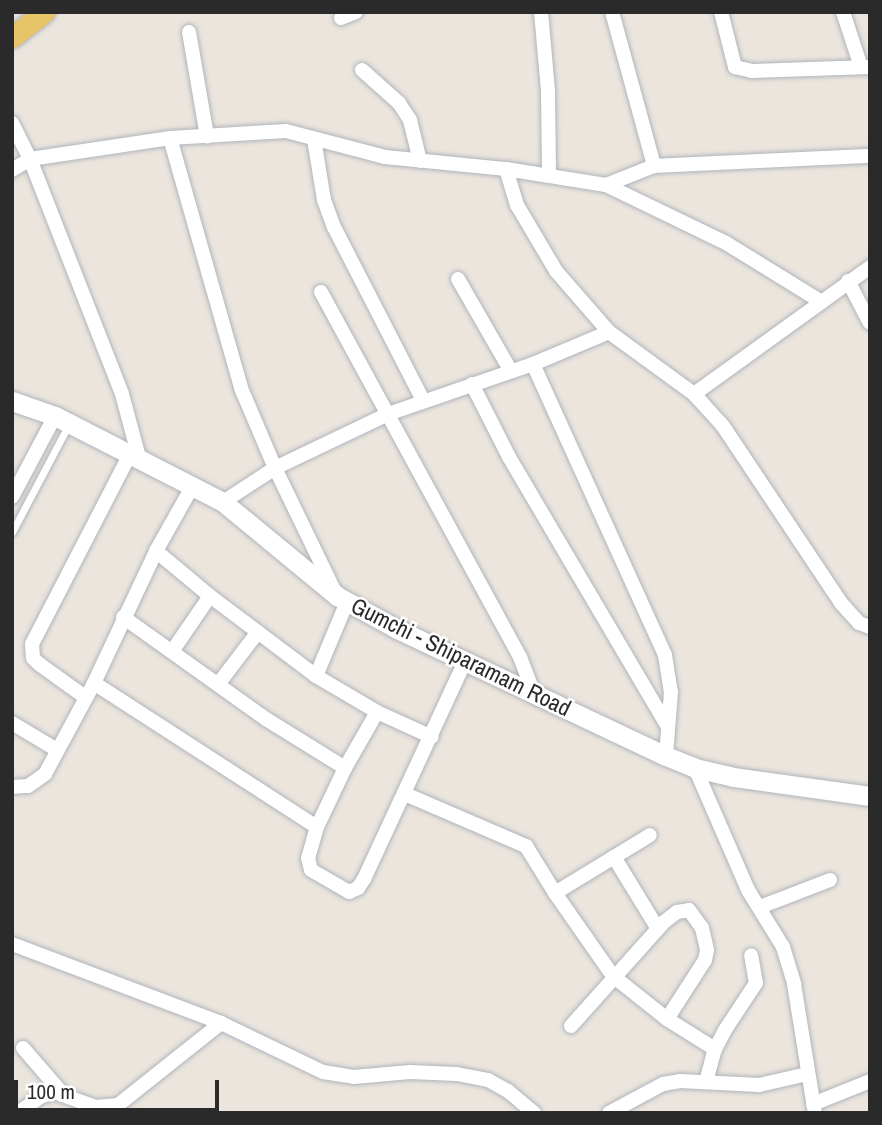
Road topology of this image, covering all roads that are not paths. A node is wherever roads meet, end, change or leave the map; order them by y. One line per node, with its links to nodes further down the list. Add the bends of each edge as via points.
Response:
1 (44, 12): 8 (main road)
2 (356, 12): 7 (street)
3 (541, 12): 22 (street)
4 (612, 12): 19 (street)
5 (721, 12): 10 (street, via 735,66 752,71)
6 (843, 12): 10 (street)
7 (341, 18)
8 (18, 26)
9 (189, 32): 13 (street)
10 (865, 67)
11 (362, 71): 18 (street, via 399,103 410,120)
12 (12, 123): 17 (street)
13 (207, 136): 14 (street); 15 (street, via 286,131)
14 (170, 138): 17 (street); 40 (street, via 241,388)
15 (314, 139): 18 (street, via 384,158); 35 (street, via 327,210)
16 (870, 156): 19 (street)
17 (30, 159): 21 (street); 39 (street, via 122,394)
18 (420, 161): 20 (street)
19 (654, 166): 23 (street)
20 (506, 169): 22 (street); 30 (street, via 517,205 556,271)
21 (12, 170)
22 (549, 176): 23 (street)
23 (606, 185): 28 (street, via 726,243)
24 (870, 267): 26 (street)
25 (458, 279): 32 (street)
26 (848, 281): 28 (street); 29 (street)
27 (321, 292): 37 (street)
28 (820, 301): 34 (street)
29 (870, 323)
30 (609, 332): 31 (street); 34 (street)
31 (533, 364): 32 (street); 61 (street, via 665,655 671,692)
32 (511, 371): 33 (street)
33 (472, 384): 35 (street); 61 (street, via 509,457)
34 (694, 394): 50 (street, via 723,426 842,603 859,623)
35 (423, 400): 37 (street)
36 (12, 401): 38 (street, Gumchi - Shiparamam Road)
37 (388, 414): 40 (street); 57 (street, via 520,657)
38 (62, 420): 39 (street, Gumchi - Shiparamam Road); 41 (street); 45 (lane)
39 (134, 459): 42 (street, Gumchi - Shiparamam Road); 58 (street, via 32,644 33,658)
40 (275, 468): 44 (street); 48 (street)
41 (17, 477): 43 (street)
42 (192, 487): 44 (street, Gumchi - Shiparamam Road); 46 (street)
43 (12, 497)
44 (223, 502): 48 (street, Gumchi - Shiparamam Road)
45 (12, 532)
46 (156, 551): 47 (street); 49 (street)
47 (209, 596): 51 (street); 52 (street)
48 (342, 599): 53 (street, Gumchi - Shiparamam Road); 54 (street)
49 (124, 617): 52 (street); 55 (street)
50 (870, 627)
51 (258, 632): 54 (street); 56 (street)
52 (173, 650): 56 (street)
53 (465, 661): 57 (street, Gumchi - Shiparamam Road); 62 (street)
54 (316, 676): 59 (street)
55 (94, 683): 58 (street); 70 (street)
56 (219, 683): 65 (street, via 265,719)
57 (534, 693): 64 (street, Gumchi - Shiparamam Road)
58 (85, 697): 63 (street)
59 (377, 712): 62 (street); 65 (street)
60 (12, 723): 63 (street)
61 (667, 725): 64 (street)
62 (432, 737): 68 (street)
63 (57, 750): 67 (street, via 37,781)
64 (666, 756): 66 (street, Gumchi - Shiparamam Road)
65 (345, 768): 70 (street)
66 (695, 768): 69 (street, Gumchi - Shiparamam Road); 75 (street, via 733,859)
67 (12, 787)
68 (405, 794): 70 (street, via 354,891 344,890 308,865); 74 (street, via 526,846)
69 (870, 796)
70 (317, 827)
71 (650, 835): 72 (street)
72 (614, 857): 74 (street); 76 (street)
73 (830, 880): 75 (street)
74 (555, 894): 79 (street)
75 (760, 907): 85 (street, via 783,947 794,984)
76 (658, 929): 79 (street); 80 (street, via 677,912 689,910 702,928 707,950 701,970)
77 (12, 944): 81 (street)
78 (751, 955): 84 (street, via 757,973 754,989)
79 (613, 976): 80 (street); 82 (street)
80 (667, 1019): 84 (street)
81 (221, 1023): 88 (street, via 118,1105 96,1107); 91 (street, via 323,1072 354,1076 457,1074 488,1080)
82 (570, 1026)
83 (23, 1048): 88 (street)
84 (715, 1049): 87 (street)
85 (807, 1074): 87 (street, via 759,1085); 89 (street)
86 (869, 1079): 89 (street)
87 (706, 1083): 92 (street, via 663,1084)
88 (62, 1093): 90 (street, via 40,1097)
89 (814, 1108)
90 (18, 1113)
91 (534, 1113)
92 (609, 1113)

